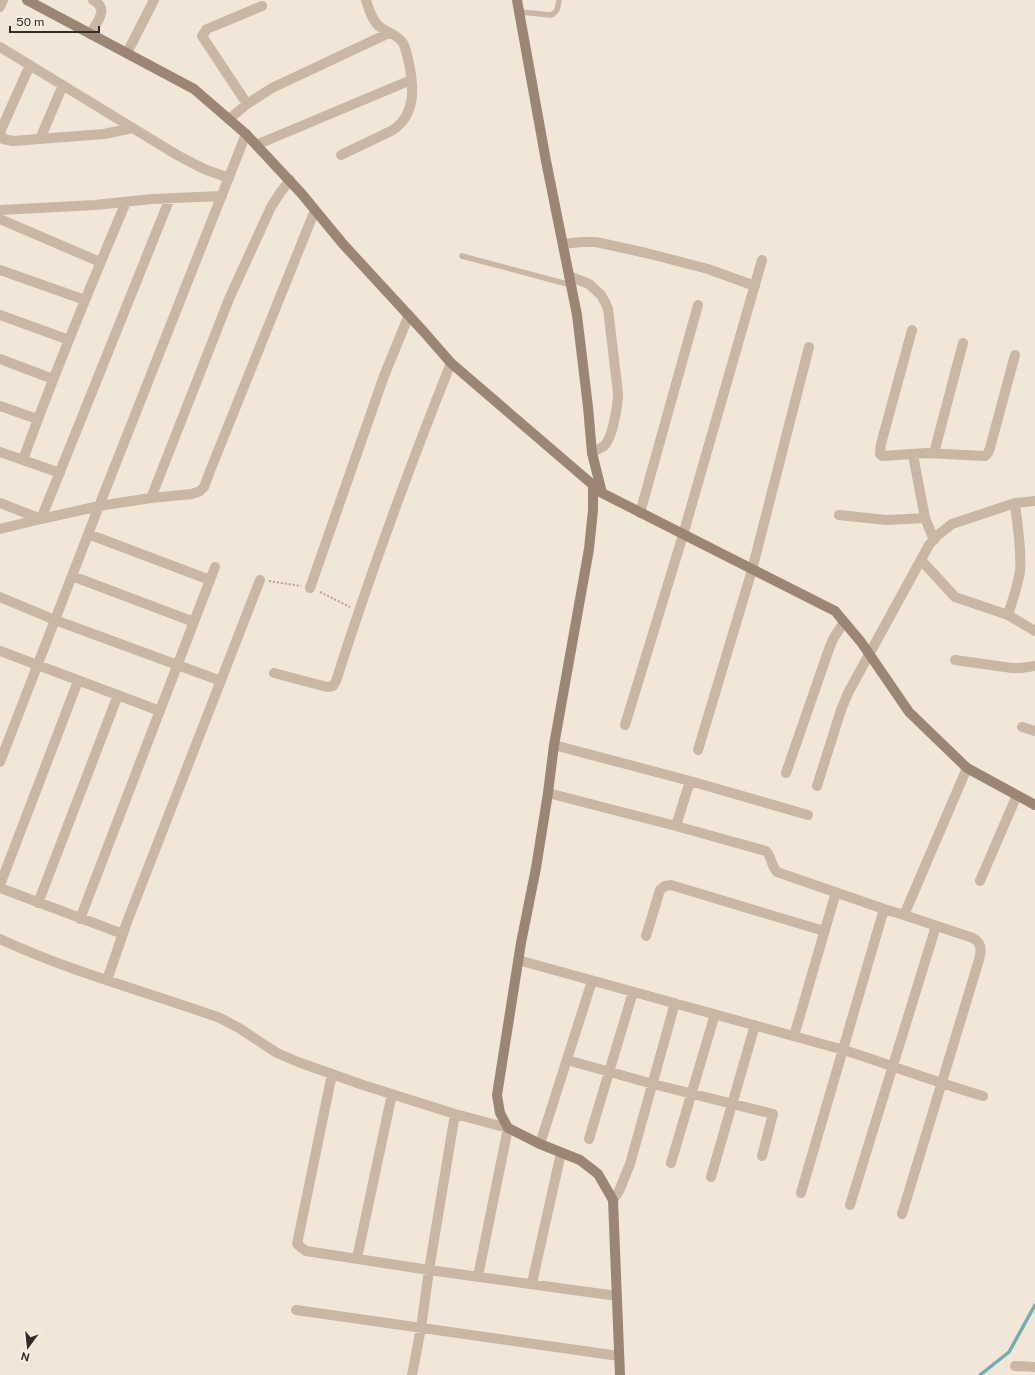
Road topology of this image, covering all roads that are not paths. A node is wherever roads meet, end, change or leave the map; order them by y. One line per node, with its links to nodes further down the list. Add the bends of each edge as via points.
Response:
1 (3, 0): 9 (street)
2 (27, 0): 12 (main road)
3 (93, 0): 12 (street, via 100,4 102,13)
4 (154, 0): 14 (street)
5 (366, 0): 11 (street, via 376,23)
6 (518, 0): 10 (main road)
7 (559, 0): 10 (lane, via 558,9 551,15)
8 (262, 6): 18 (street, via 207,28 202,36)
9 (0, 8)
10 (520, 12): 34 (main road)
11 (389, 33): 16 (street, via 403,43); 18 (street, via 272,88)
12 (90, 34): 14 (main road)
13 (0, 47): 15 (street)
14 (127, 53): 19 (main road, via 194,89)
15 (30, 65): 17 (street); 22 (street, via 1,130)
16 (411, 80): 24 (street); 25 (street, via 411,101 400,125)
17 (63, 85): 20 (street); 23 (street)
18 (247, 104): 19 (street)
19 (229, 119): 21 (main road)
20 (133, 128): 23 (street, via 104,134); 26 (street, via 186,160)
21 (246, 134): 24 (main road); 26 (street)
22 (1, 139): 23 (street)
23 (40, 139)
24 (256, 145): 27 (main road)
25 (341, 155)
26 (229, 178): 28 (street)
27 (290, 180): 32 (main road); 63 (street, via 271,207 229,299)
28 (222, 196): 29 (street); 67 (street)
29 (170, 198): 30 (street); 60 (street)
30 (126, 202): 31 (street); 37 (street)
31 (0, 210)
32 (315, 210): 44 (main road); 63 (street, via 204,487 192,494)
33 (0, 219): 37 (street)
34 (563, 244): 39 (main road); 40 (street, via 596,242 708,269)
35 (462, 256): 39 (lane)
36 (762, 260): 40 (street)
37 (100, 262): 41 (street)
38 (0, 270): 41 (street)
39 (570, 280): 56 (main road, via 582,353); 56 (street, via 589,284 601,295 608,310 618,393 617,408 608,441 605,446)
40 (755, 286): 74 (street)
41 (85, 300): 46 (street)
42 (698, 305): 68 (street)
43 (0, 315): 46 (street)
44 (409, 315): 51 (main road); 82 (street, via 384,376)
45 (912, 330): 58 (street, via 880,454 885,457)
46 (69, 340): 52 (street)
47 (963, 343): 57 (street)
48 (809, 347): 78 (street)
49 (1016, 355): 57 (street, via 988,453 985,456)
50 (0, 359): 52 (street)
51 (451, 363): 61 (main road); 95 (street, via 412,461 358,611 336,681 327,687)
52 (54, 379): 54 (street)
53 (0, 406): 54 (street)
54 (38, 419): 59 (street)
55 (0, 452): 59 (street)
56 (592, 452): 62 (main road)
57 (934, 453): 58 (street)
58 (913, 454): 70 (street)
59 (23, 460): 60 (street)
60 (60, 473): 71 (street)
61 (593, 485): 62 (main road); 103 (main road, via 589,549)
62 (602, 493): 68 (main road)
63 (151, 498): 67 (street)
64 (1035, 501): 66 (street)
65 (0, 503): 71 (street)
66 (1015, 503): 75 (street, via 952,524); 84 (street, via 1020,570)
67 (99, 506): 71 (street); 73 (street)
68 (640, 513): 74 (main road)
69 (839, 515): 70 (street, via 886,520)
70 (925, 518): 75 (street)
71 (41, 519): 72 (street)
72 (0, 529)
73 (88, 534): 79 (street); 80 (street)
74 (683, 535): 78 (main road); 100 (street)
75 (934, 540): 76 (street)
76 (921, 560): 84 (street, via 955,597); 90 (street)
77 (215, 567): 80 (street)
78 (752, 570): 87 (main road, via 835,611); 104 (street)
79 (72, 576): 85 (street); 86 (street)
80 (210, 580): 86 (street)
81 (260, 580): 97 (street)
82 (310, 588)
83 (0, 598): 85 (street)
84 (1008, 615): 88 (street)
85 (55, 620): 92 (street); 93 (street)
86 (194, 622): 92 (street)
87 (844, 622): 90 (main road); 107 (street, via 829,648)
88 (1035, 631)
89 (0, 651): 93 (street)
90 (869, 654): 106 (main road, via 909,712); 109 (street, via 841,710)
91 (955, 660): 94 (street, via 1012,668)
92 (178, 665): 97 (street); 99 (street)
93 (37, 666): 96 (street); 105 (street)
94 (1035, 666)
95 (274, 673)
96 (78, 681): 98 (street); 116 (street)
97 (221, 681): 125 (street)
98 (118, 695): 99 (street); 119 (street)
99 (160, 711): 122 (street)
100 (625, 725)
101 (1022, 727): 102 (street)
102 (1035, 731)
103 (554, 745): 108 (street); 110 (main road)
104 (698, 750)
105 (0, 762)
106 (967, 768): 111 (main road); 121 (street)
107 (786, 773)
108 (690, 781): 113 (street); 114 (street)
109 (817, 786)
110 (548, 793): 114 (street); 128 (main road)
111 (1016, 795): 112 (main road); 115 (street)
112 (1035, 805)
113 (808, 815)
114 (676, 826): 118 (street, via 766,851 777,872)
115 (980, 881)
116 (0, 885)
117 (0, 888): 119 (street)
118 (836, 892): 120 (street); 124 (street)
119 (38, 902): 122 (street)
120 (884, 909): 121 (street); 136 (street)
121 (904, 915): 123 (street)
122 (80, 919): 125 (street)
123 (936, 926): 138 (street); 142 (street, via 978,940 981,945)
124 (824, 931): 126 (street, via 670,885 660,890); 135 (street)
125 (123, 934): 129 (street)
126 (646, 936)
127 (0, 939): 129 (street)
128 (518, 960): 130 (street); 148 (main road, via 497,1095 500,1113)
129 (107, 980): 140 (street, via 220,1018 276,1053)
130 (592, 981): 131 (street); 137 (street)
131 (634, 992): 132 (street); 139 (street)
132 (675, 1003): 133 (street); 141 (street)
133 (715, 1014): 134 (street); 143 (street)
134 (755, 1026): 135 (street); 146 (street)
135 (794, 1036): 136 (street)
136 (844, 1050): 138 (street); 155 (street)
137 (567, 1060): 139 (street); 150 (street)
138 (892, 1066): 142 (street); 157 (street)
139 (609, 1072): 141 (street); 149 (street)
140 (332, 1074): 144 (street); 159 (street, via 297,1244 306,1251)
141 (653, 1084): 143 (street); 156 (street, via 630,1164 619,1191)
142 (941, 1084): 145 (street); 158 (street)
143 (691, 1093): 146 (street); 153 (street)
144 (392, 1094): 147 (street); 159 (street)
145 (983, 1096)
146 (732, 1104): 152 (street, via 773,1114); 154 (street)
147 (455, 1114): 148 (street); 160 (street)
148 (508, 1128): 150 (main road); 161 (street)
149 (589, 1139)
150 (540, 1144): 151 (main road)
151 (561, 1153): 156 (main road, via 580,1160 598,1174); 162 (street)
152 (762, 1156)
153 (671, 1163)
154 (711, 1177)
155 (801, 1193)
156 (612, 1200): 163 (main road)
157 (850, 1205)
158 (902, 1214)
159 (357, 1258): 160 (street)
160 (429, 1270): 161 (street); 165 (street)
161 (478, 1276): 162 (street)
162 (532, 1284): 163 (street)
163 (617, 1296): 166 (main road)
164 (296, 1310): 165 (street)
165 (421, 1328): 166 (street); 169 (street)
166 (619, 1356): 170 (main road)
167 (1016, 1366): 168 (street)
168 (1035, 1367)
169 (412, 1375)
170 (620, 1375)

